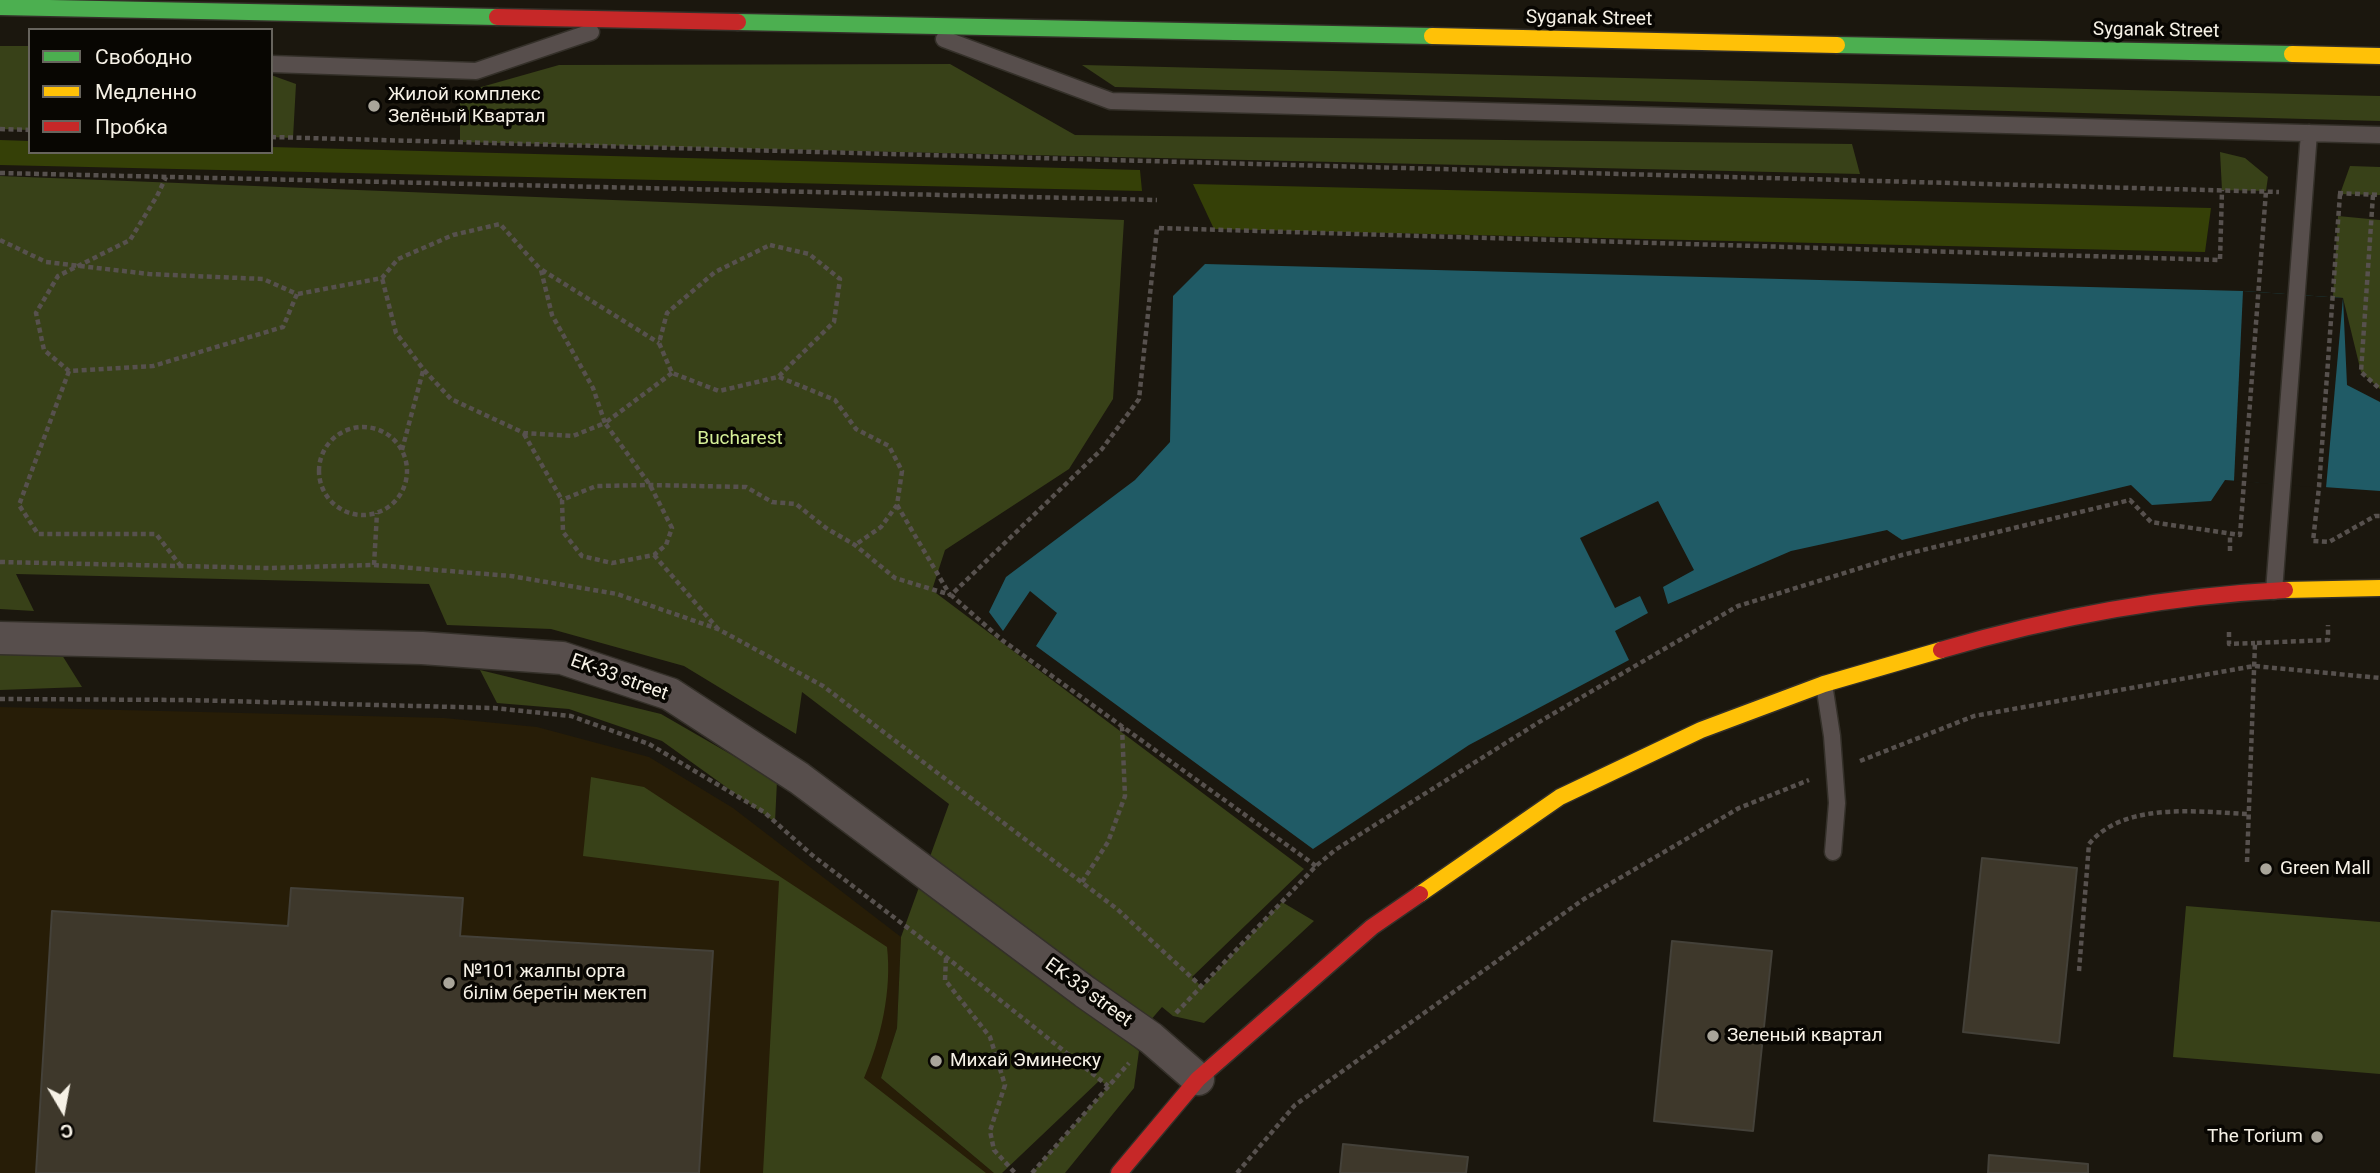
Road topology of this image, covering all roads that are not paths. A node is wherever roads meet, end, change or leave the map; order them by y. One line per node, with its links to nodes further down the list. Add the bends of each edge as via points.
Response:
1 (0, 7): 2 (main road, Syganak Street)
2 (176, 11): 3 (main road, Syganak Street); 5 (lane)
3 (625, 20): 4 (main road, Syganak Street); 7 (lane, via 475,71)
4 (908, 26): 6 (main road, Syganak Street); 8 (lane, via 1111,101)
5 (206, 28)
6 (2380, 56)
7 (273, 64)
8 (2309, 133): 9 (lane); 11 (lane)
9 (2380, 135)
10 (2380, 588): 11 (main road)
11 (2274, 591): 13 (main road, via 2126,607 1979,639)
12 (0, 638): 15 (street, EK-33 street, via 422,648 562,658 670,694 809,786 1151,1038)
13 (1824, 684): 14 (lane, via 1837,803); 15 (main road, via 1701,730 1560,797 1372,927)
14 (1833, 852)
15 (1198, 1079): 16 (main road)
16 (1119, 1173)

